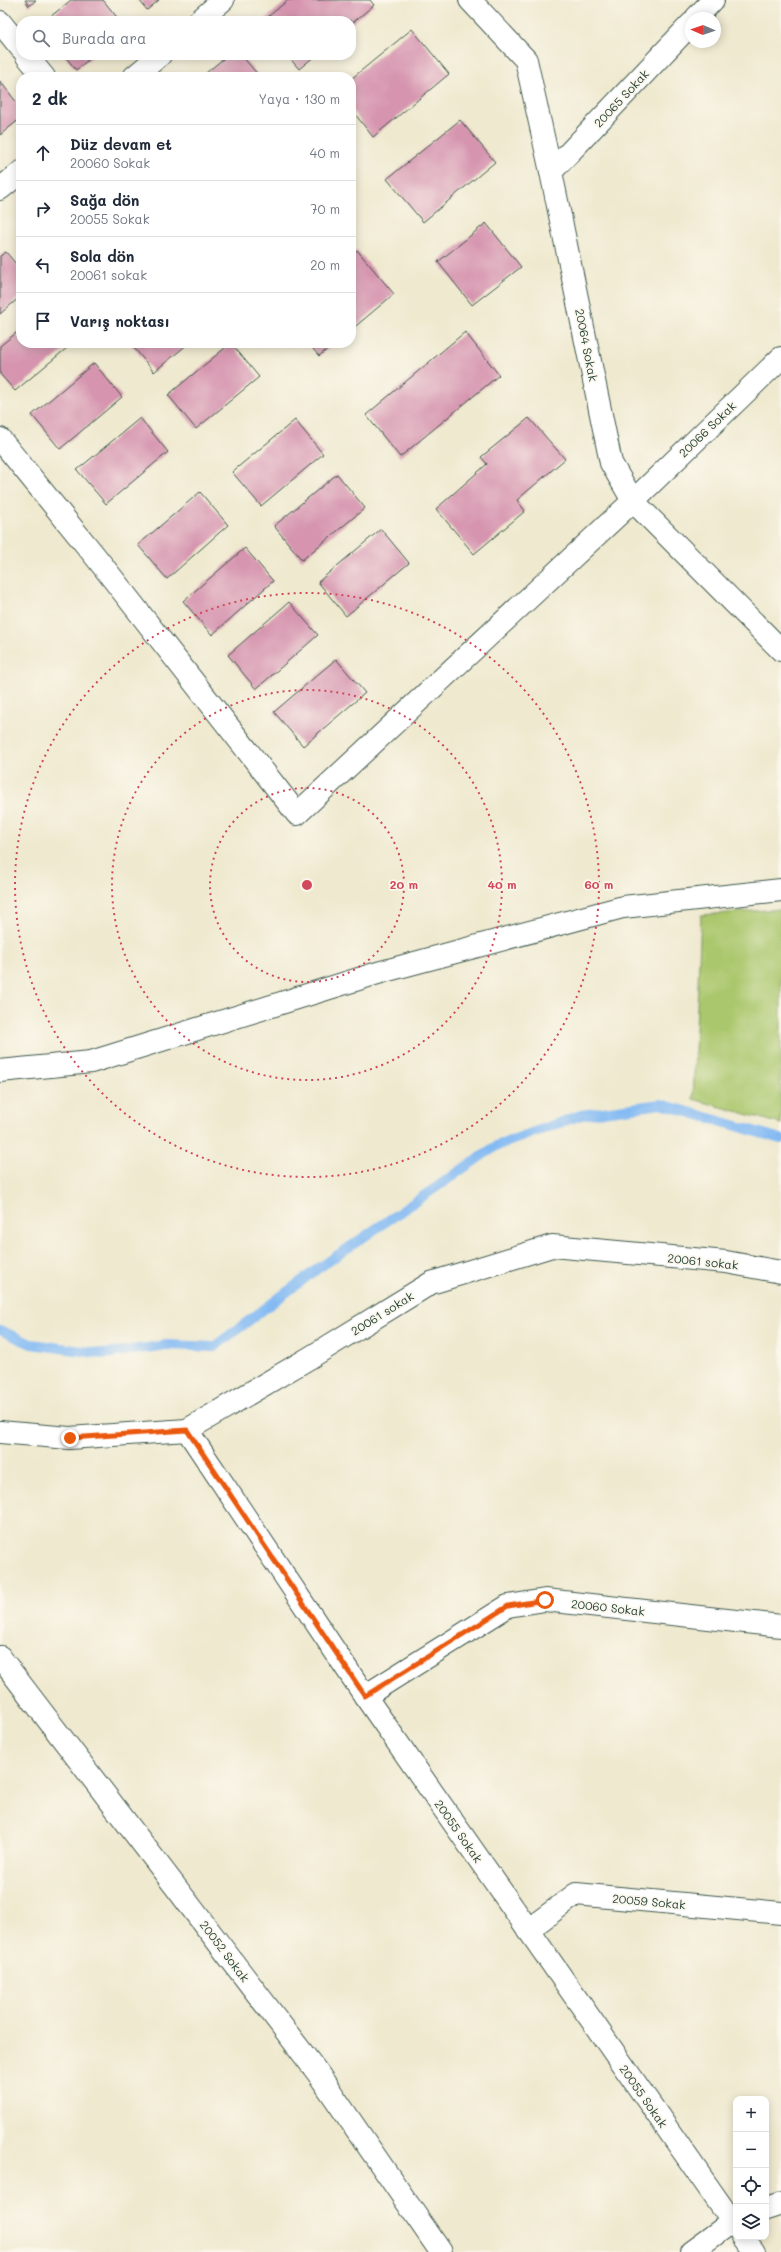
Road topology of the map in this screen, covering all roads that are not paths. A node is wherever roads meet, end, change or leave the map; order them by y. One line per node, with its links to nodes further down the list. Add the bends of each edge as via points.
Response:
1 (223, 0): 5 (street)
2 (470, 0): 13 (street, 20064 Sokak, via 526,60)
3 (713, 0): 4 (street)
4 (702, 12)
5 (205, 16)
6 (0, 22): 8 (street)
7 (685, 30): 13 (street, 20065 Sokak)
8 (16, 42)
9 (30, 60): 11 (street)
10 (154, 60): 12 (street)
11 (40, 72)
12 (140, 72)
13 (551, 172): 18 (street, 20064 Sokak, via 611,463)
14 (16, 176): 15 (street)
15 (0, 189)
16 (781, 358): 18 (street, 20066 Sokak)
17 (0, 439): 18 (street, 20066 Sokak, via 297,814)
18 (634, 501): 19 (street, 20064 Sokak)
19 (781, 650)
20 (781, 890): 21 (street, via 623,907 381,972 91,1062)
21 (0, 1071)
22 (781, 1272): 23 (street, 20061 sokak, via 726,1262 552,1246 430,1283)
23 (187, 1430): 24 (street, 20061 sokak, via 70,1438); 27 (street, 20055 Sokak)
24 (0, 1432)
25 (781, 1626): 27 (street, 20060 Sokak, via 545,1600 508,1606)
26 (0, 1657): 35 (street, 20052 Sokak, via 317,2072)
27 (365, 1696): 29 (street, 20055 Sokak)
28 (781, 1913): 29 (street, 20059 Sokak, via 576,1894)
29 (528, 1930): 32 (street, 20055 Sokak)
30 (781, 2204): 31 (street)
31 (769, 2208)
32 (733, 2220)
33 (733, 2228): 36 (street)
34 (746, 2240): 37 (street, 20055 Sokak)
35 (441, 2252)
36 (691, 2252)
37 (754, 2252)

